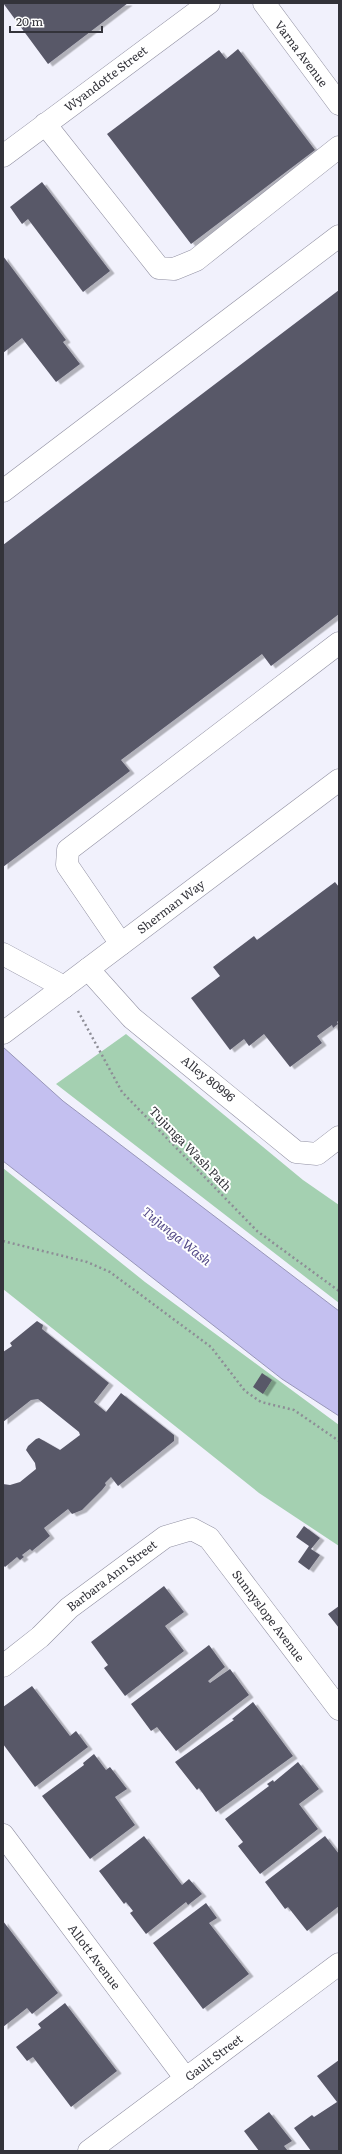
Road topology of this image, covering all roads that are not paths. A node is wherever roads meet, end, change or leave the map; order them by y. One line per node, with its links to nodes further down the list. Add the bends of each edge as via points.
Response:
1 (208, 3): 4 (street, Wyandotte Street)
2 (264, 3): 3 (street, Varna Avenue)
3 (339, 104)
4 (45, 124): 5 (street, via 159,268 174,269 196,260); 6 (street, Wyandotte Street)
5 (339, 147)
6 (3, 156)
7 (339, 236): 8 (street)
8 (3, 491)
9 (339, 643): 11 (street, via 68,850 67,865)
10 (339, 780): 11 (street, Sherman Way)
11 (121, 944): 13 (street, Sherman Way)
12 (3, 954): 14 (street)
13 (88, 969): 14 (street, Sherman Way); 16 (street, Alley 80996, via 132,1018 296,1152 317,1154)
14 (64, 987): 15 (street, Sherman Way)
15 (3, 1033)
16 (339, 1138)
17 (192, 1529): 18 (street, Barbara Ann Street, via 165,1537 69,1608 40,1637); 19 (street, Sunnyslope Avenue, via 209,1538)
18 (3, 1666)
19 (339, 1709)
20 (3, 1835): 22 (street, Allott Avenue)
21 (339, 1964): 22 (street, Gault Street)
22 (186, 2079): 23 (street, Gault Street)
23 (89, 2151)

